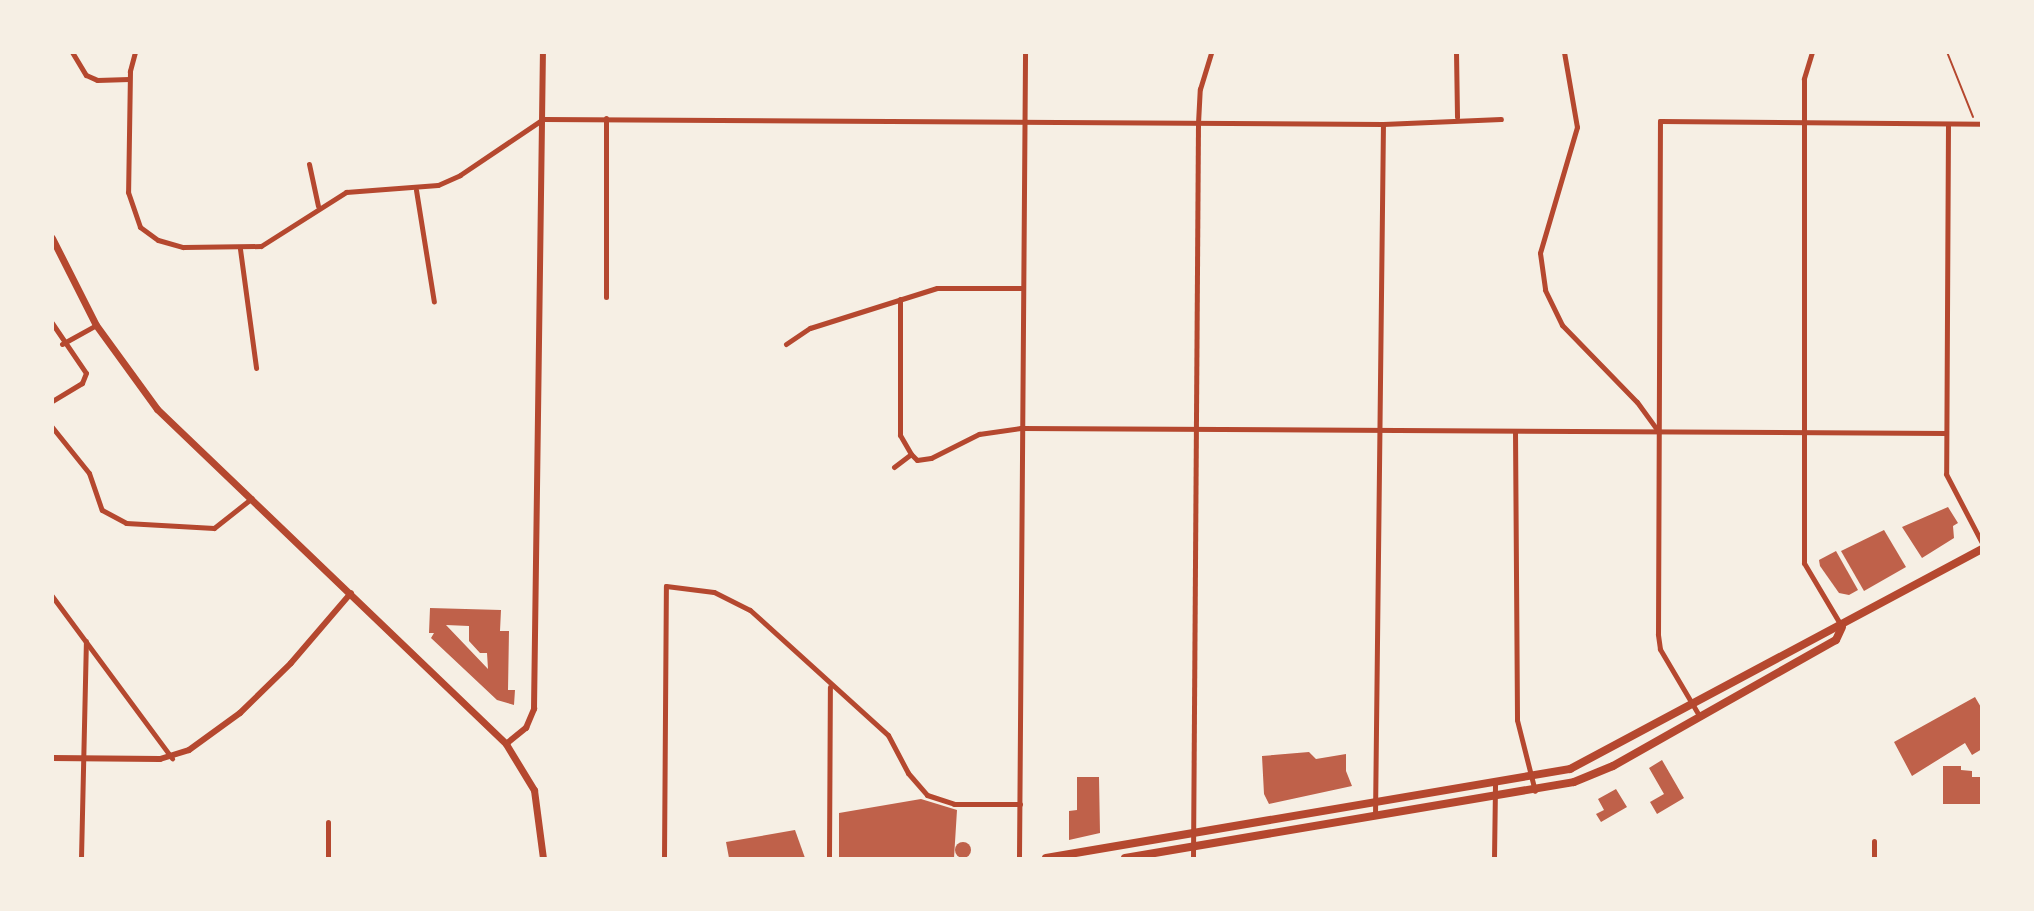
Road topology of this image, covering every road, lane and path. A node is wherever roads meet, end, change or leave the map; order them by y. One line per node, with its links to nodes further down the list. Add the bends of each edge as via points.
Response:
1 (72, 52): 10 (street, via 86,75 97,80)
2 (135, 52): 10 (street)
3 (543, 52): 14 (street)
4 (1025, 52): 15 (street)
5 (1211, 52): 17 (street, via 1200,89)
6 (1455, 52): 11 (street)
7 (1564, 52): 41 (street, via 1577,127 1540,253 1545,290 1562,325 1637,402)
8 (1812, 52): 16 (street, via 1804,79)
9 (1947, 52): 20 (path)
10 (129, 79): 25 (street, via 128,192 136,221 158,240 183,247)
11 (1457, 117): 13 (street); 18 (street)
12 (606, 118): 14 (street); 15 (street); 27 (street)
13 (1501, 118)
14 (543, 119): 22 (street, via 460,175); 56 (street, via 534,709 526,728)
15 (1024, 121): 17 (street); 26 (street)
16 (1804, 121): 19 (street); 41 (street, via 1660,121); 42 (street)
17 (1198, 123): 18 (street); 38 (street)
18 (1383, 124): 39 (street)
19 (1948, 124): 20 (street); 43 (street)
20 (1978, 124)
21 (309, 164): 23 (street)
22 (416, 190): 23 (street, via 346,192); 29 (street)
23 (318, 206): 25 (street, via 261,246)
24 (52, 238): 31 (main road)
25 (240, 248): 34 (street)
26 (1022, 288): 28 (street, via 937,288); 37 (street)
27 (606, 297)
28 (900, 299): 33 (street, via 810,328); 44 (street, via 900,435)
29 (434, 302)
30 (52, 323): 32 (street)
31 (96, 325): 32 (street); 46 (main road, via 157,409)
32 (62, 344): 35 (street, via 86,373 82,383)
33 (786, 344)
34 (256, 368)
35 (52, 401)
36 (52, 427): 46 (street, via 89,473 102,510 126,523 214,528)
37 (1021, 428): 38 (street); 44 (street, via 979,434 931,458 917,460); 64 (street)
38 (1198, 429): 39 (street); 68 (street)
39 (1379, 431): 40 (street); 65 (street)
40 (1515, 431): 41 (street); 60 (street, via 1517,720)
41 (1658, 431): 42 (street); 54 (street, via 1660,649)
42 (1804, 432): 43 (street); 51 (street, via 1804,563)
43 (1946, 433): 47 (street, via 1946,474)
44 (911, 454): 45 (street)
45 (894, 467)
46 (253, 498): 49 (main road)
47 (1982, 542)
48 (1982, 549): 51 (main road)
49 (351, 593): 56 (main road); 59 (street, via 240,713)
50 (52, 596): 52 (street)
51 (1842, 627): 54 (main road, via 1824,630); 55 (main road, via 1836,640)
52 (86, 640): 58 (street); 59 (street)
53 (830, 687): 64 (street, via 888,735 908,773 927,795 954,804); 74 (street, via 732,598 690,586 666,586); 75 (street)
54 (1692, 705): 55 (street); 60 (main road, via 1597,757)
55 (1699, 717): 62 (main road, via 1604,771)
56 (506, 744): 73 (main road, via 534,790)
57 (52, 758): 58 (street)
58 (81, 758): 59 (street); 71 (street)
59 (172, 758)
60 (1532, 777): 61 (main road); 62 (street)
61 (1495, 784): 63 (street); 65 (main road)
62 (1535, 791): 63 (main road)
63 (1495, 798): 66 (main road); 80 (street)
64 (1020, 804): 76 (street)
65 (1375, 805): 66 (street); 68 (main road)
66 (1375, 819): 70 (main road)
67 (328, 822): 72 (street)
68 (1194, 833): 70 (street); 77 (main road)
69 (1874, 841): 81 (street)
70 (1194, 847): 78 (main road); 79 (street)
71 (81, 859)
72 (328, 859)
73 (543, 859)
74 (664, 859)
75 (829, 859)
76 (1019, 859)
77 (1046, 859)
78 (1125, 859)
79 (1193, 859)
80 (1494, 859)
81 (1874, 859)

